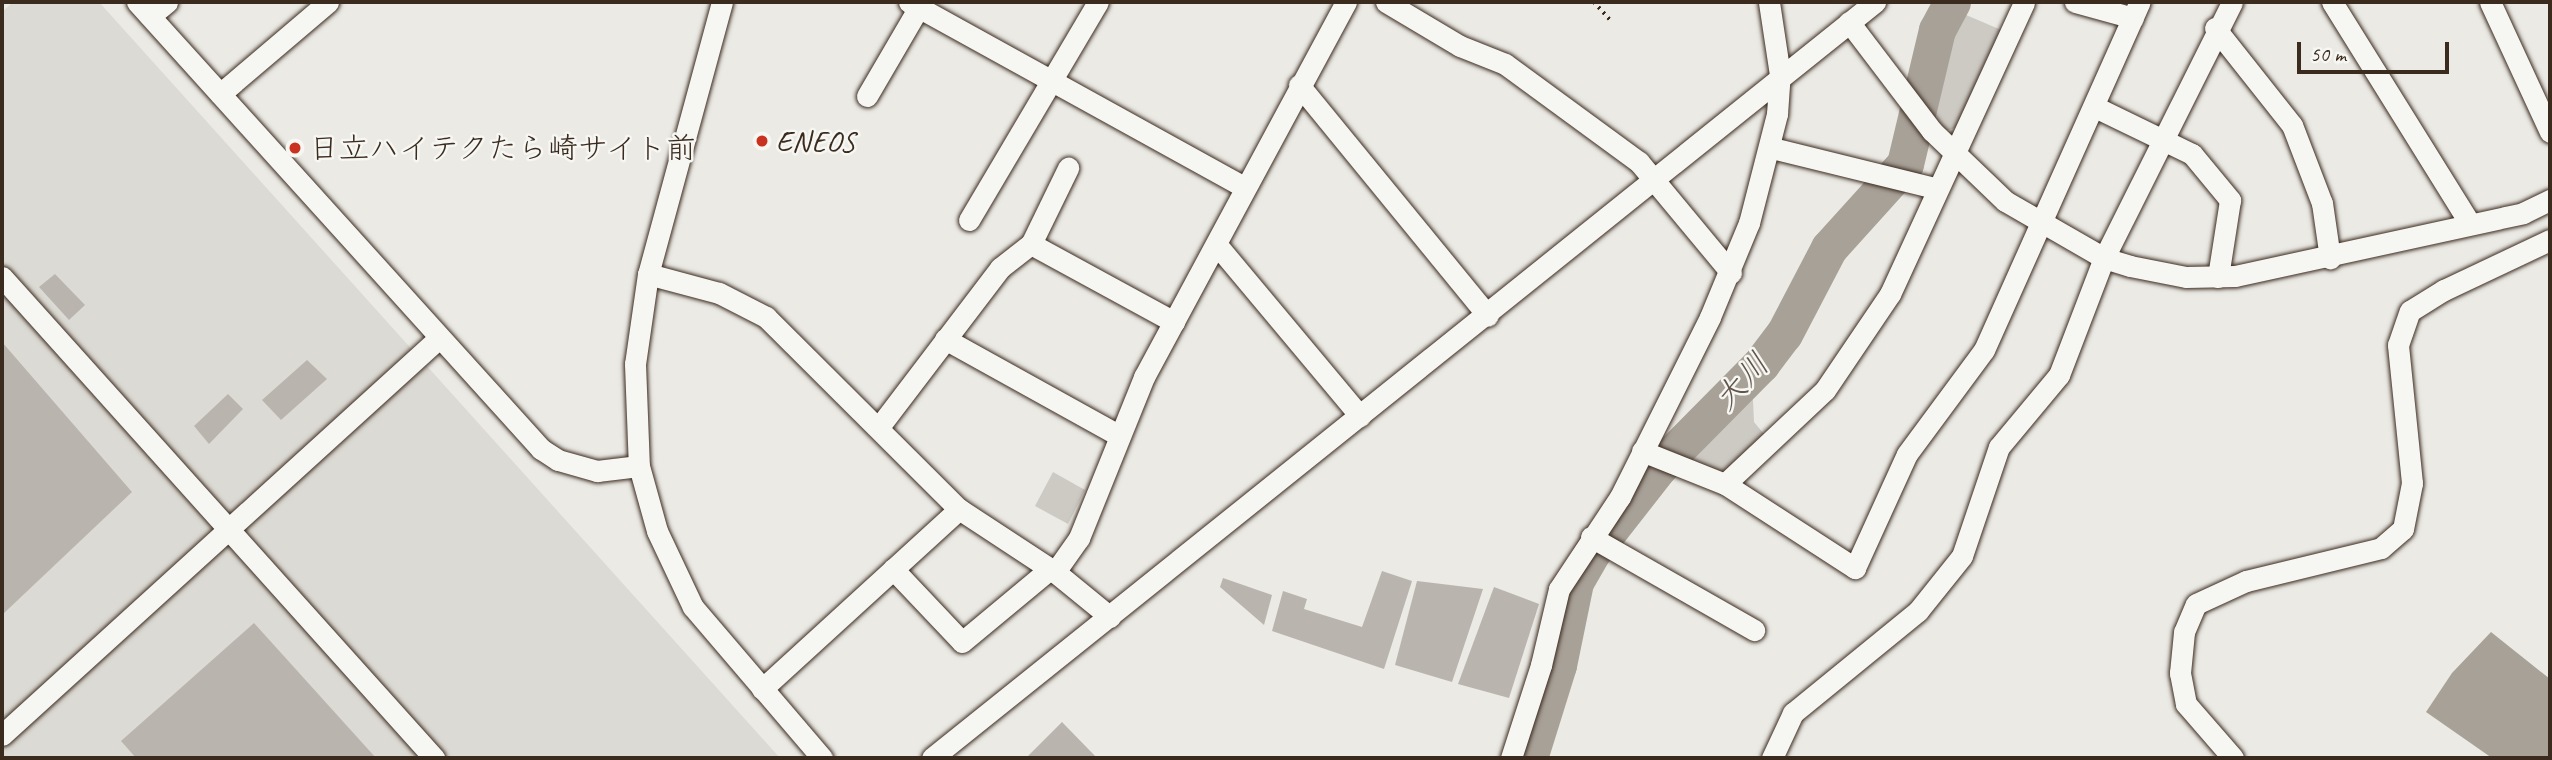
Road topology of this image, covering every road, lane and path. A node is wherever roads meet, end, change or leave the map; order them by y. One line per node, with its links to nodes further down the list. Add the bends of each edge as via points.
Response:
1 (167, 2): 16 (street)
2 (328, 2): 24 (street)
3 (722, 2): 45 (street)
4 (1098, 2): 22 (street)
5 (1346, 2): 23 (street)
6 (1386, 2): 32 (street, via 1547,92 1639,162)
7 (1594, 2): 18 (path)
8 (1769, 2): 21 (street)
9 (1875, 2): 19 (street)
10 (2024, 2): 30 (street)
11 (2074, 2): 17 (street)
12 (2232, 2): 20 (street)
13 (2332, 2): 38 (street)
14 (2490, 2): 27 (street)
15 (914, 4): 22 (street); 25 (street)
16 (143, 9): 24 (street)
17 (2137, 10): 26 (street)
18 (1612, 22)
19 (1849, 22): 21 (street); 30 (street)
20 (2215, 28): 28 (street); 43 (street, via 2292,125 2322,203)
21 (1780, 75): 29 (street); 32 (street)
22 (1051, 79): 34 (street); 36 (street)
23 (1299, 85): 34 (street); 48 (street)
24 (220, 94): 50 (street)
25 (867, 96)
26 (2095, 107): 28 (street); 37 (street)
27 (2550, 132)
28 (2161, 138): 42 (street); 47 (street, via 2192,154 2230,200)
29 (1772, 148): 33 (street); 44 (street)
30 (1953, 154): 33 (street); 37 (street, via 2005,201)
31 (1068, 168): 40 (street)
32 (1655, 182): 44 (street); 48 (street)
33 (1928, 186): 57 (street, via 1890,294 1825,390)
34 (1244, 187): 41 (street)
35 (2550, 200): 38 (street, via 2523,213)
36 (969, 220)
37 (2040, 223): 42 (street); 57 (street, via 1984,350 1907,454 1855,568)
38 (2470, 224): 43 (street)
39 (2550, 240): 72 (street, via 2410,311 2398,345 2412,483 2403,529 2381,548 2246,581 2196,604 2184,632 2181,659 2186,704)
40 (1031, 244): 49 (street); 51 (street, via 1000,268)
41 (1217, 245): 49 (street); 52 (street)
42 (2105, 258): 47 (street, via 2186,276); 71 (street, via 2059,375 1999,447 1962,556 1948,579 1918,611 1793,713)
43 (2330, 258): 47 (street)
44 (1731, 273): 55 (street)
45 (648, 274): 53 (street, via 719,293 766,317); 56 (street, via 635,364)
46 (2, 277): 59 (street)
47 (2218, 277)
48 (1488, 316): 52 (street)
49 (1174, 322): 54 (street)
50 (439, 338): 56 (street, via 533,441 558,460 597,471); 59 (street)
51 (945, 339): 53 (street); 54 (street)
52 (1360, 416): 63 (street)
53 (879, 427): 58 (street)
54 (1118, 435): 62 (street, via 1079,538)
55 (1648, 454): 57 (street); 60 (street)
56 (639, 466): 65 (street, via 657,531 693,607)
57 (1726, 484)
58 (960, 509): 61 (street); 62 (street)
59 (226, 531): 66 (street); 67 (street)
60 (1591, 537): 64 (street); 70 (street, via 1559,589 1541,665)
61 (893, 569): 62 (street, via 962,642); 65 (street)
62 (1053, 570): 63 (street)
63 (1110, 617): 69 (street)
64 (1754, 631)
65 (762, 690): 68 (street)
66 (2, 735)
67 (434, 758)
68 (822, 758)
69 (932, 758)
70 (1510, 758)
71 (1772, 758)
72 (2234, 758)

